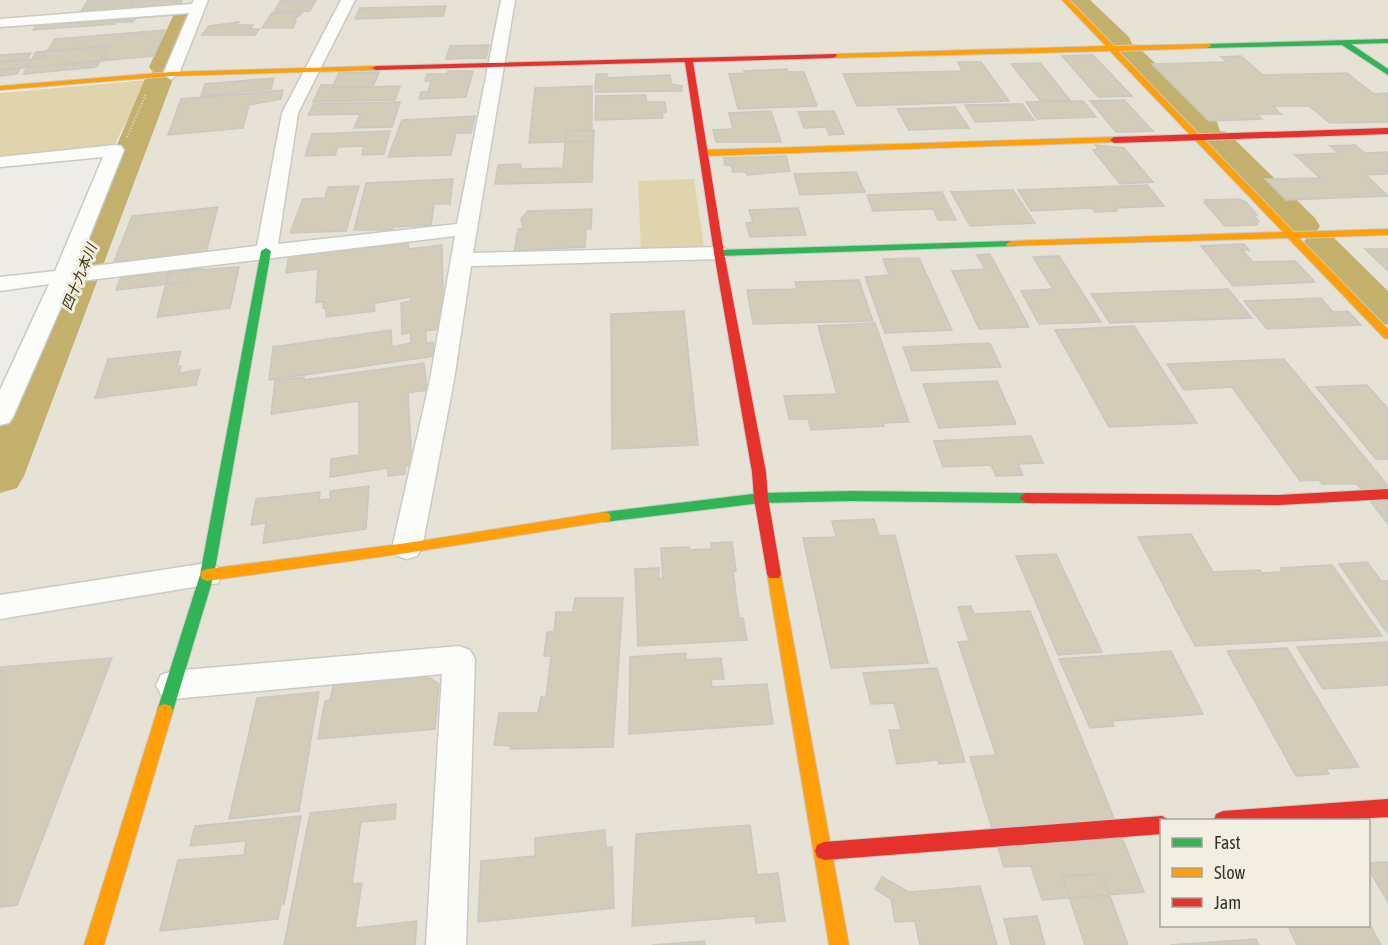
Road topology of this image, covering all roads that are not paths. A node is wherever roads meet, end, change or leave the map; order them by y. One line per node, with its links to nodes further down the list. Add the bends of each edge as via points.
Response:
1 (348, 0): 11 (street)
2 (508, 0): 10 (street)
3 (1065, 0): 8 (street)
4 (200, 4): 5 (street); 13 (street)
5 (0, 23)
6 (1388, 41): 7 (street)
7 (1343, 42): 8 (street); 12 (street)
8 (1111, 49): 9 (street); 16 (street)
9 (689, 61): 10 (street); 17 (street)
10 (496, 65): 11 (street); 20 (street)
11 (312, 70): 13 (street); 23 (street, via 290,113)
12 (1388, 73)
13 (171, 74): 14 (street)
14 (0, 88)
15 (1388, 130): 16 (street)
16 (1196, 136): 17 (street); 22 (street)
17 (704, 153): 24 (street)
18 (5, 161): 19 (street); 26 (street, via 115,150)
19 (0, 178)
20 (467, 229): 23 (street); 25 (street)
21 (1388, 232): 22 (street)
22 (1292, 236): 24 (street); 28 (street)
23 (266, 251): 26 (street); 33 (street)
24 (719, 253): 25 (street); 31 (street)
25 (462, 260): 32 (street)
26 (64, 275): 27 (street); 29 (street)
27 (0, 284)
28 (1388, 336)
29 (0, 417)
30 (1388, 494): 31 (street, via 1279,500)
31 (761, 498): 32 (street, via 586,519); 39 (street)
32 (407, 548): 33 (street)
33 (207, 575): 34 (street); 35 (street)
34 (0, 607)
35 (173, 685): 40 (street); 41 (street, via 459,659)
36 (1388, 808): 37 (street)
37 (1237, 819)
38 (1160, 825): 39 (street)
39 (824, 851): 42 (street)
40 (93, 945)
41 (446, 945)
42 (839, 945)

